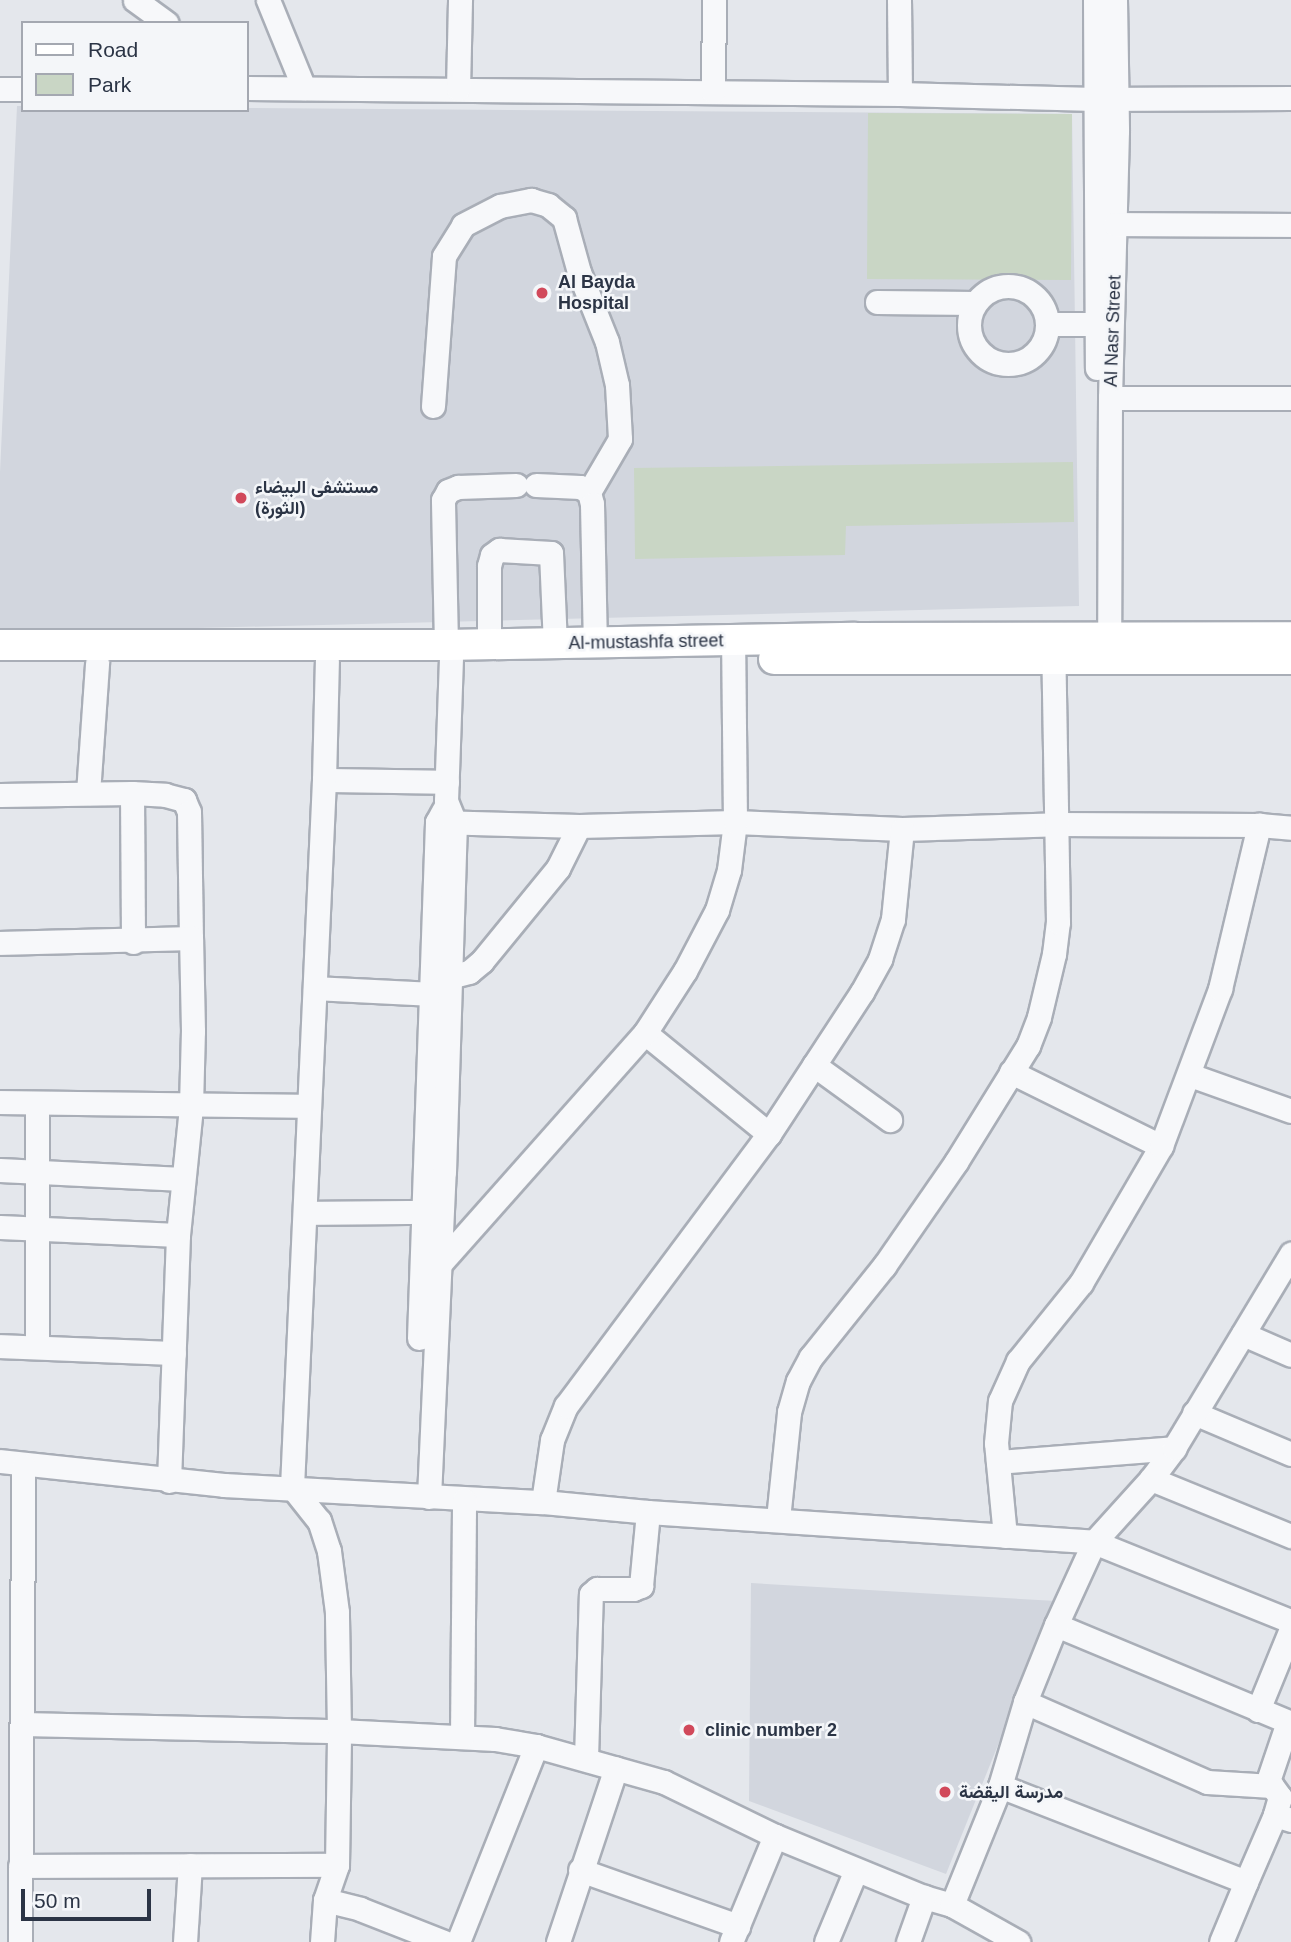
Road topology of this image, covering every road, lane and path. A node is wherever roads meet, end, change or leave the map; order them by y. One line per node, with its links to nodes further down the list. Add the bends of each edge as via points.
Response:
1 (135, 0): 8 (street)
2 (268, 0): 10 (street)
3 (460, 0): 11 (street)
4 (714, 0): 12 (street)
5 (899, 0): 13 (street)
6 (1095, 0): 15 (street, Al Nasr Street)
7 (1115, 0): 15 (street, Al Nasr Street)
8 (164, 21)
9 (251, 85): 10 (street)
10 (304, 88): 11 (street)
11 (458, 89): 12 (street)
12 (713, 92): 13 (street)
13 (900, 94): 15 (street)
14 (1291, 98): 15 (street)
15 (1106, 99): 16 (street, Al Nasr Street); 18 (street, Al Nasr Street)
16 (1115, 224): 17 (street); 18 (street, Al Nasr Street)
17 (1291, 225)
18 (1106, 295): 22 (street, Al Nasr Street); 23 (street, Al Nasr Street)
19 (877, 302): 20 (street)
20 (975, 303): 21 (street, via 990,289 1009,285 1029,291 1043,305); 21 (street, via 968,320 970,338 980,354 996,363 1015,364 1032,357 1044,342)
21 (1048, 324): 22 (street)
22 (1097, 324): 32 (street, Al Nasr Street)
23 (1110, 398): 24 (street); 32 (street, Al Nasr Street)
24 (1291, 398)
25 (433, 406): 26 (street, via 444,256 463,225 500,206 531,200 548,205 564,218 617,385 620,439)
26 (589, 492): 28 (street); 35 (street, via 580,487 526,485 448,491 443,500)
27 (1291, 637): 32 (main road, Al-mustashfa street)
28 (595, 643): 30 (main road, Al-mustashfa street); 34 (main road, Al-mustashfa street)
29 (489, 644): 30 (main road, Al-mustashfa street); 30 (street, via 489,566 499,550 551,553); 35 (main road, Al-mustashfa street)
30 (555, 644)
31 (0, 645): 35 (main road, Al-mustashfa street)
32 (1105, 647): 33 (main road, Al-mustashfa street); 36 (main road, Al-mustashfa street)
33 (1053, 648): 34 (main road, Al-mustashfa street); 46 (street)
34 (733, 650): 35 (main road, Al-mustashfa street); 45 (street)
35 (449, 652): 37 (main road, Al-mustashfa street); 44 (street)
36 (1291, 659)
37 (327, 661): 39 (main road, Al-mustashfa street); 40 (street)
38 (0, 663): 39 (main road, Al-mustashfa street)
39 (97, 663): 41 (street)
40 (324, 780): 44 (street); 55 (street)
41 (88, 793): 42 (street); 43 (street)
42 (132, 793): 51 (street, via 176,796 190,812); 52 (street)
43 (0, 795)
44 (446, 807): 48 (street); 54 (street); 56 (street)
45 (735, 822): 48 (street); 49 (street); 57 (street, via 718,910)
46 (1057, 824): 47 (street); 49 (street); 59 (street, via 1054,954 1039,1017)
47 (1259, 825): 50 (street); 60 (street, via 1220,989)
48 (579, 826): 54 (street, via 558,868 482,961 469,972)
49 (902, 828): 58 (street, via 893,919 880,959)
50 (1291, 828)
51 (191, 938): 52 (street); 63 (street)
52 (133, 942): 53 (street)
53 (0, 943)
54 (449, 977): 78 (street)
55 (315, 988): 56 (street); 64 (street)
56 (432, 994): 72 (street)
57 (645, 1033): 67 (street); 78 (street)
58 (814, 1065): 66 (street); 67 (street)
59 (1012, 1072): 68 (street); 97 (street, via 957,1162 884,1266 811,1357 798,1381 789,1412)
60 (1189, 1074): 65 (street); 68 (street)
61 (0, 1102): 62 (street)
62 (37, 1104): 63 (street); 70 (street)
63 (191, 1106): 64 (street); 71 (street)
64 (307, 1107): 73 (street)
65 (1291, 1111)
66 (890, 1120)
67 (769, 1133): 95 (street, via 566,1406 552,1440)
68 (1161, 1146): 88 (street, via 1081,1283 1018,1361 1000,1401)
69 (0, 1170): 70 (street)
70 (38, 1172): 71 (street); 75 (street)
71 (183, 1179): 76 (street)
72 (424, 1212): 73 (street); 93 (street)
73 (306, 1213): 92 (street)
74 (0, 1227): 75 (street)
75 (37, 1229): 76 (street); 81 (street)
76 (178, 1235): 82 (street)
77 (1290, 1258): 79 (street)
78 (438, 1266): 93 (street)
79 (1243, 1334): 83 (street); 84 (street)
80 (0, 1346): 81 (street)
81 (37, 1347): 82 (street)
82 (174, 1353): 91 (street)
83 (1291, 1355)
84 (1194, 1413): 85 (street); 86 (street)
85 (1174, 1448): 88 (street); 90 (street)
86 (1291, 1454)
87 (0, 1461): 89 (street)
88 (998, 1462): 98 (street)
89 (23, 1466): 91 (street); 107 (street)
90 (1151, 1479): 99 (street); 100 (street)
91 (169, 1481): 92 (street)
92 (292, 1488): 93 (street); 108 (street, via 319,1521 328,1551 337,1612)
93 (421, 1497): 94 (street)
94 (464, 1500): 95 (street); 109 (street)
95 (543, 1502): 96 (street)
96 (648, 1512): 97 (street); 111 (street, via 641,1586 597,1589 591,1594)
97 (778, 1519): 98 (street)
98 (1005, 1536): 100 (street)
99 (1291, 1536)
100 (1094, 1542): 101 (street); 102 (street)
101 (1291, 1621)
102 (1056, 1625): 104 (street); 105 (street)
103 (1291, 1629): 105 (street)
104 (1026, 1702): 113 (street, via 1207,1782); 114 (street)
105 (1258, 1710): 106 (street)
106 (1289, 1723): 113 (street)
107 (23, 1724): 108 (street); 117 (street)
108 (340, 1731): 109 (street); 119 (street)
109 (462, 1737): 110 (street)
110 (536, 1746): 111 (street); 132 (street)
111 (586, 1759): 112 (street)
112 (616, 1768): 116 (street, via 664,1782); 120 (street)
113 (1267, 1784): 115 (street, via 1280,1797)
114 (1000, 1786): 122 (street); 125 (street)
115 (1283, 1817): 122 (street)
116 (775, 1836): 121 (street); 126 (street)
117 (13, 1854): 118 (street); 128 (street)
118 (190, 1865): 119 (street); 129 (street)
119 (337, 1865): 124 (street)
120 (580, 1870): 126 (street); 133 (street)
121 (856, 1870): 123 (street); 134 (street)
122 (1246, 1882): 136 (street)
123 (924, 1897): 125 (street); 135 (street)
124 (325, 1900): 130 (street); 131 (street)
125 (951, 1905): 127 (street)
126 (735, 1934)
127 (1004, 1938)
128 (20, 1942)
129 (185, 1942)
130 (323, 1942)
131 (444, 1942)
132 (458, 1942)
133 (558, 1942)
134 (826, 1942)
135 (908, 1942)
136 (1222, 1942)

